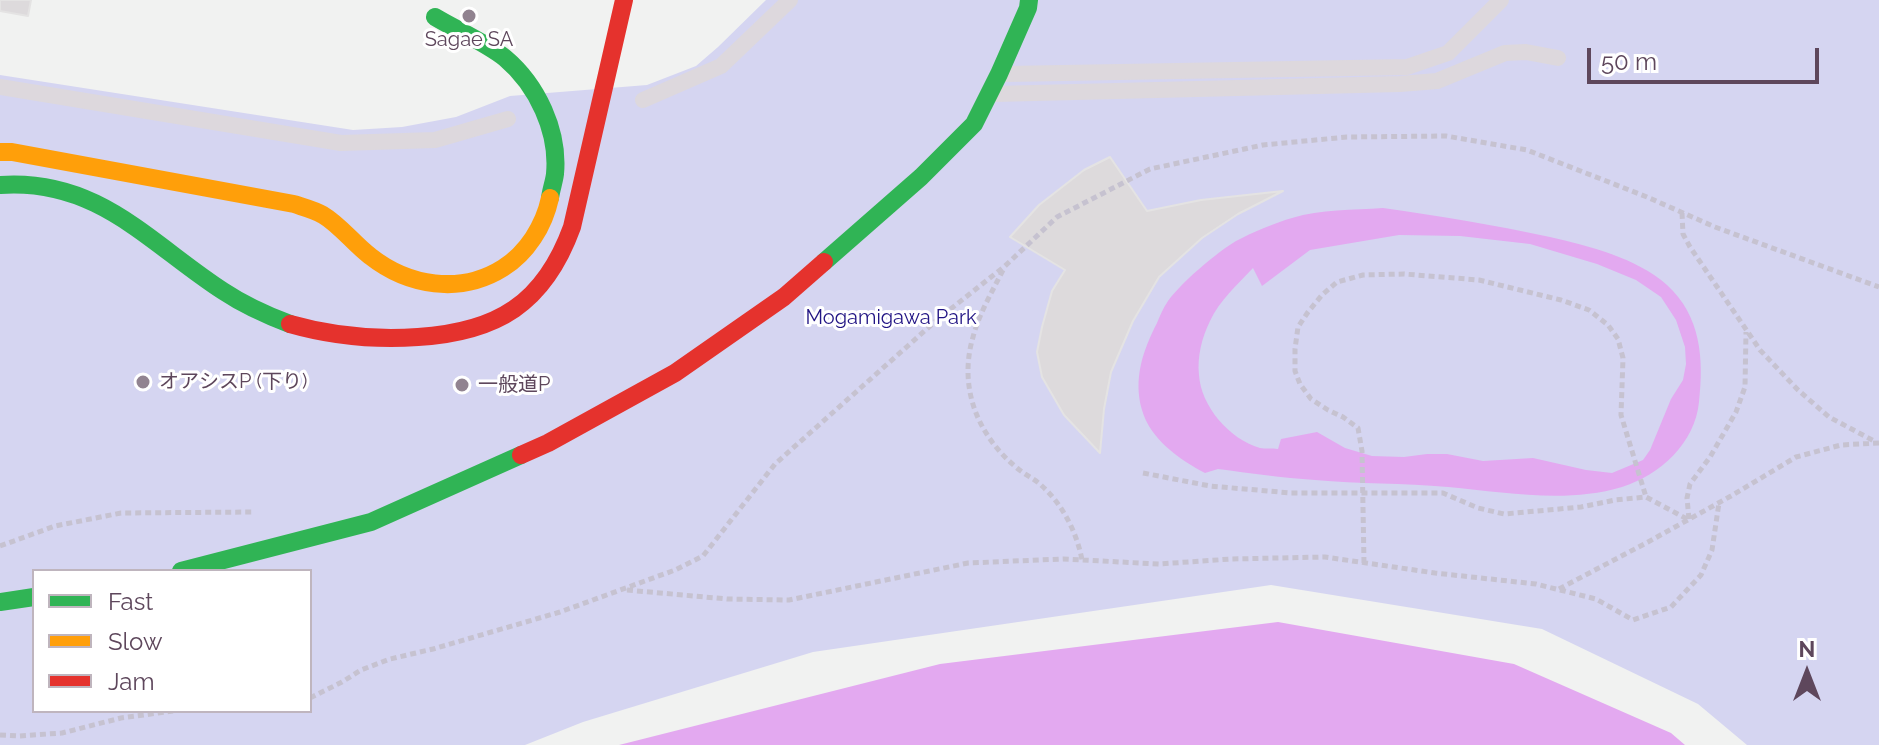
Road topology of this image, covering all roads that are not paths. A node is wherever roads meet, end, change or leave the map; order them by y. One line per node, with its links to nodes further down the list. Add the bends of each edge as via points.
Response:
1 (624, 0): 13 (main road, via 572,231 553,269 528,297 501,318 469,330 397,339 321,333 249,308 104,206 37,185)
2 (790, 0): 10 (lane, via 721,66)
3 (1029, 0): 7 (main road)
4 (1501, 0): 7 (lane, via 1448,53 1407,67)
5 (435, 17): 12 (main road, via 503,56 527,80 553,139 555,172 536,235 514,261 490,276 459,285 428,283 397,274 323,215 294,204)
6 (1558, 58): 9 (lane, via 1505,53 1437,81 1400,84)
7 (999, 74): 9 (main road)
8 (0, 87): 11 (lane, via 341,143 435,140)
9 (989, 94): 14 (main road, via 974,124 921,177 784,297 675,373 548,443 371,522)
10 (643, 100)
11 (508, 119)
12 (0, 152)
13 (0, 185)
14 (189, 569)
15 (32, 597): 16 (main road)
16 (0, 602)

